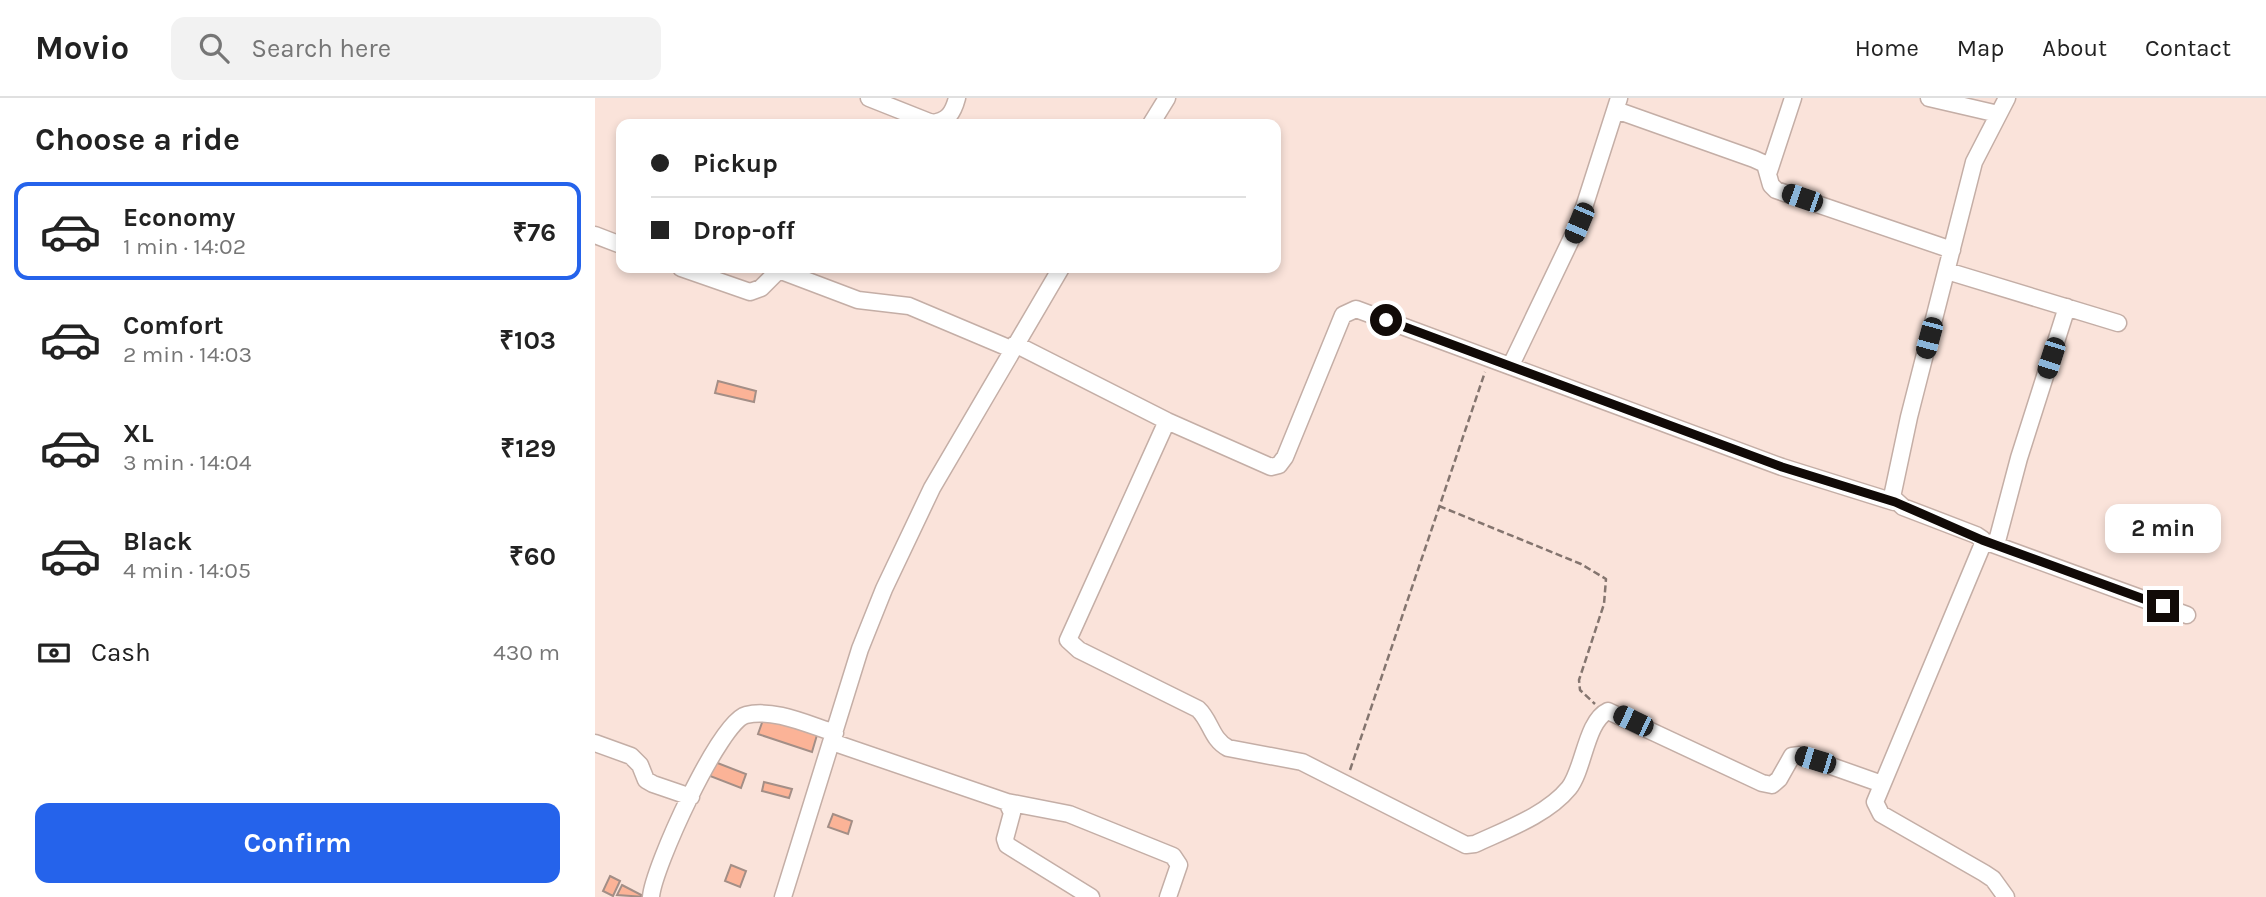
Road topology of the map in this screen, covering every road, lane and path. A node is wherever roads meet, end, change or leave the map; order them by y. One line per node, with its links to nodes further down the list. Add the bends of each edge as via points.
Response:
1 (869, 98): 9 (street)
2 (957, 98): 10 (street)
3 (1167, 98): 11 (street)
4 (1793, 98): 12 (street)
5 (1929, 98): 8 (street)
6 (2007, 98): 8 (street)
7 (1617, 104): 12 (street, via 1755,159); 25 (street, via 1579,223)
8 (1998, 114): 15 (street, via 1977,152)
9 (922, 119)
10 (946, 119)
11 (1154, 119)
12 (1769, 171): 15 (street, via 1776,190)
13 (595, 235): 14 (street)
14 (616, 243)
15 (1952, 250): 16 (street)
16 (1947, 271): 21 (street); 27 (street, via 1899,455 1892,489)
17 (695, 273): 18 (street, via 750,292)
18 (776, 273)
19 (787, 273): 23 (street, via 858,300 901,304)
20 (1058, 273): 23 (street)
21 (2067, 307): 22 (street); 29 (street)
22 (2118, 323)
23 (1013, 346): 26 (street); 32 (street, via 932,488 889,577 860,649)
24 (1490, 357): 25 (street); 26 (street, via 1348,310 1279,465 1259,464); 28 (path)
25 (1511, 365): 27 (street, via 1782,467)
26 (1167, 421): 34 (street, via 1068,640 1079,650 1198,709 1219,743 1238,752 1302,762)
27 (1895, 502): 29 (street)
28 (1439, 506): 31 (path, via 1581,564 1606,579 1604,604 1579,680 1585,698); 34 (path)
29 (1989, 542): 30 (street); 35 (street)
30 (2187, 615)
31 (1608, 711): 34 (street, via 1595,723 1577,774 1564,793 1528,818 1475,844 1458,843); 35 (street, via 1762,783 1772,785 1792,756 1800,755)
32 (833, 738): 36 (street, via 775,715 742,716 729,727); 37 (street); 39 (street)
33 (595, 743): 36 (street, via 631,756 653,784)
34 (1345, 783)
35 (1882, 784): 42 (street, via 1875,802 1881,814 1985,873)
36 (691, 797): 38 (street, via 657,865)
37 (1007, 802): 40 (street, via 1012,813 1007,845); 41 (street, via 1077,817 1173,856 1179,865)
38 (651, 897)
39 (783, 897)
40 (1091, 897)
41 (1168, 897)
42 (2006, 897)

